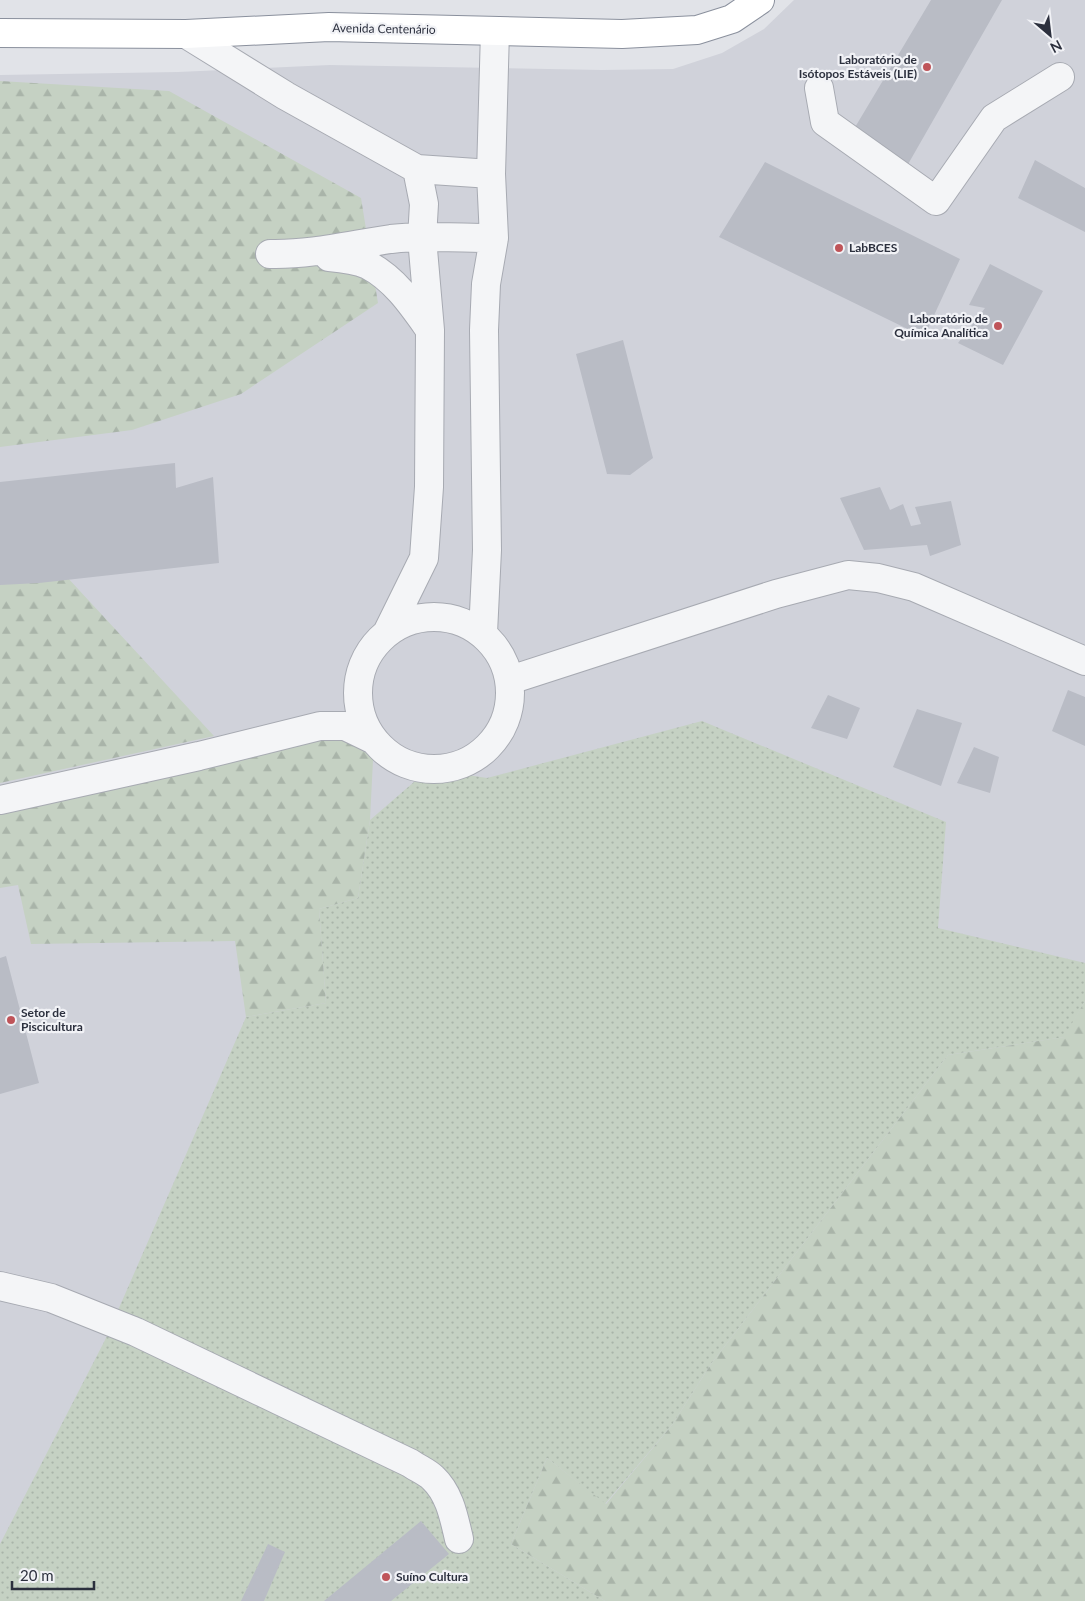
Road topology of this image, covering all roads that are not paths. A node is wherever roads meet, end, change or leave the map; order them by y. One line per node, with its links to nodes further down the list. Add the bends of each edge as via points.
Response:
1 (760, 0): 2 (highway, Avenida Centenário, via 732,19 697,30 622,34)
2 (495, 31): 4 (highway, Avenida Centenário, via 329,27); 8 (lane)
3 (0, 33): 4 (highway, Avenida Centenário)
4 (186, 34): 7 (lane, via 286,96)
5 (1060, 77): 6 (lane, via 994,118 936,201 825,122)
6 (819, 88)
7 (417, 169): 8 (lane); 9 (lane, via 424,204)
8 (491, 174): 10 (lane)
9 (422, 238): 10 (lane); 11 (lane); 11 (lane, via 279,254 337,258 366,264 387,279)
10 (494, 238): 13 (lane, via 486,284 484,330 487,550)
11 (430, 330): 12 (lane, via 429,487 424,558)
12 (387, 633): 13 (lane, via 407,621 438,616 469,624); 16 (lane, via 370,651 358,680 360,711)
13 (483, 633): 15 (lane, via 503,659)
14 (1085, 661): 15 (lane, via 914,587 848,575 776,594)
15 (510, 680): 16 (lane, via 510,706 498,736 475,758 460,765 428,769 413,766 398,760)
16 (374, 740): 17 (lane, via 345,726 320,726)
17 (0, 800)
18 (0, 1286): 19 (lane, via 51,1298 136,1332 410,1463 433,1477 444,1491)
19 (459, 1539)

